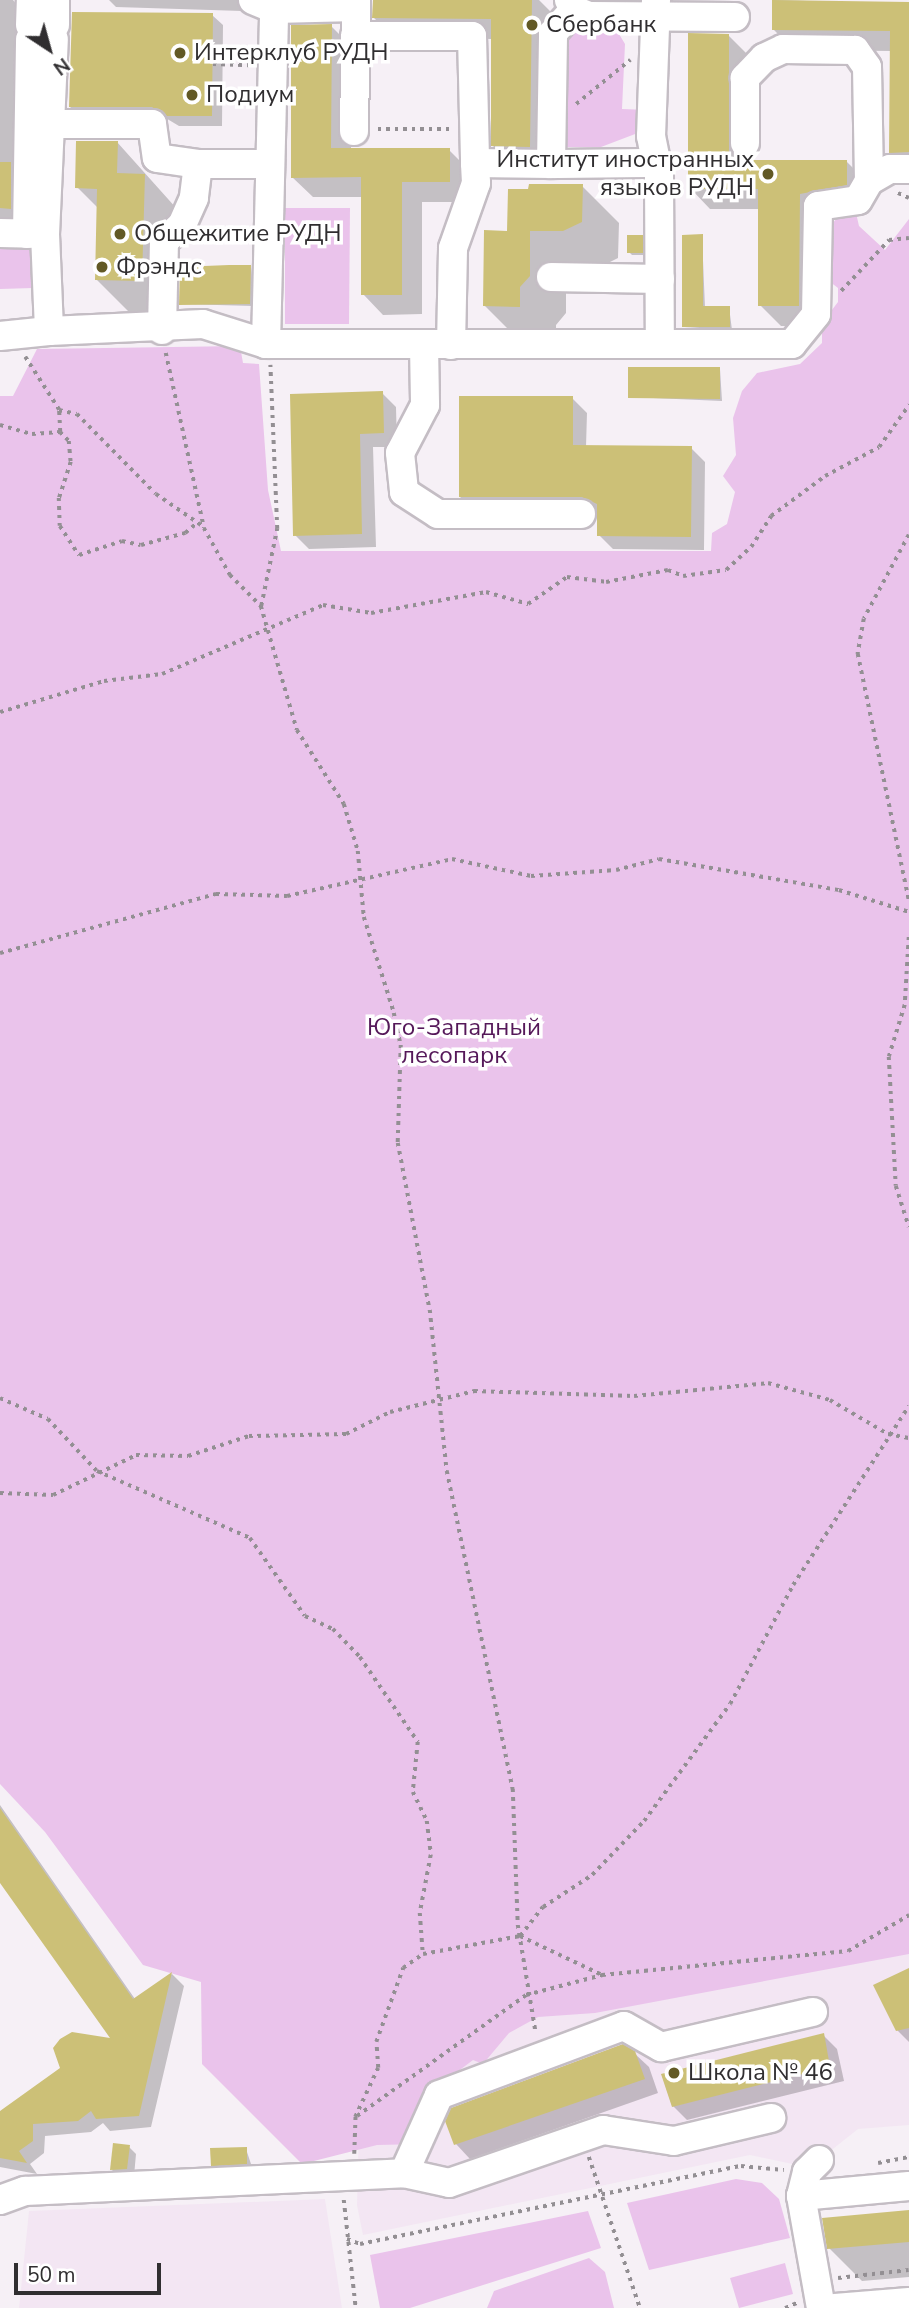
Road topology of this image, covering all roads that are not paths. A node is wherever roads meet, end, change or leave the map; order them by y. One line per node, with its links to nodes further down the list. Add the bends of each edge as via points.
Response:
1 (356, 4): 2 (lane); 7 (lane)
2 (263, 5): 14 (lane)
3 (572, 5): 4 (lane); 15 (lane, via 553,33)
4 (655, 9): 5 (lane); 12 (lane)
5 (736, 17)
6 (42, 22): 8 (lane)
7 (355, 36): 9 (lane); 11 (lane, via 472,36)
8 (41, 124): 13 (lane, via 152,124 158,158); 18 (lane)
9 (360, 130)
10 (745, 143): 17 (lane, via 745,78 764,58 783,49 855,50 867,67)
11 (475, 163): 15 (lane); 26 (lane, via 476,183 453,248)
12 (654, 163): 15 (lane); 20 (lane)
13 (198, 164): 14 (lane); 21 (lane, via 194,198 182,225 164,241)
14 (270, 164): 24 (lane)
15 (551, 164)
16 (909, 169): 17 (lane, via 890,169)
17 (869, 181): 25 (lane, via 858,200 818,206 816,314 792,344)
18 (24, 234): 22 (lane)
19 (551, 277): 20 (lane)
20 (660, 279): 25 (lane)
21 (162, 330): 22 (lane); 24 (lane, via 203,324)
22 (49, 331): 23 (lane)
23 (0, 336)
24 (266, 344): 26 (lane)
25 (660, 344): 26 (lane)
26 (438, 345): 27 (lane, via 425,405 400,453 404,492 438,514)
27 (581, 514)
28 (813, 2012): 30 (lane, via 661,2047 624,2026 439,2095)
29 (771, 2118): 30 (lane, via 674,2141 603,2130 449,2183)
30 (404, 2173): 32 (lane, via 342,2180 25,2191)
31 (909, 2186): 34 (lane, via 809,2176)
32 (0, 2200)
33 (909, 2302): 35 (lane)
34 (821, 2308)
35 (835, 2308)

